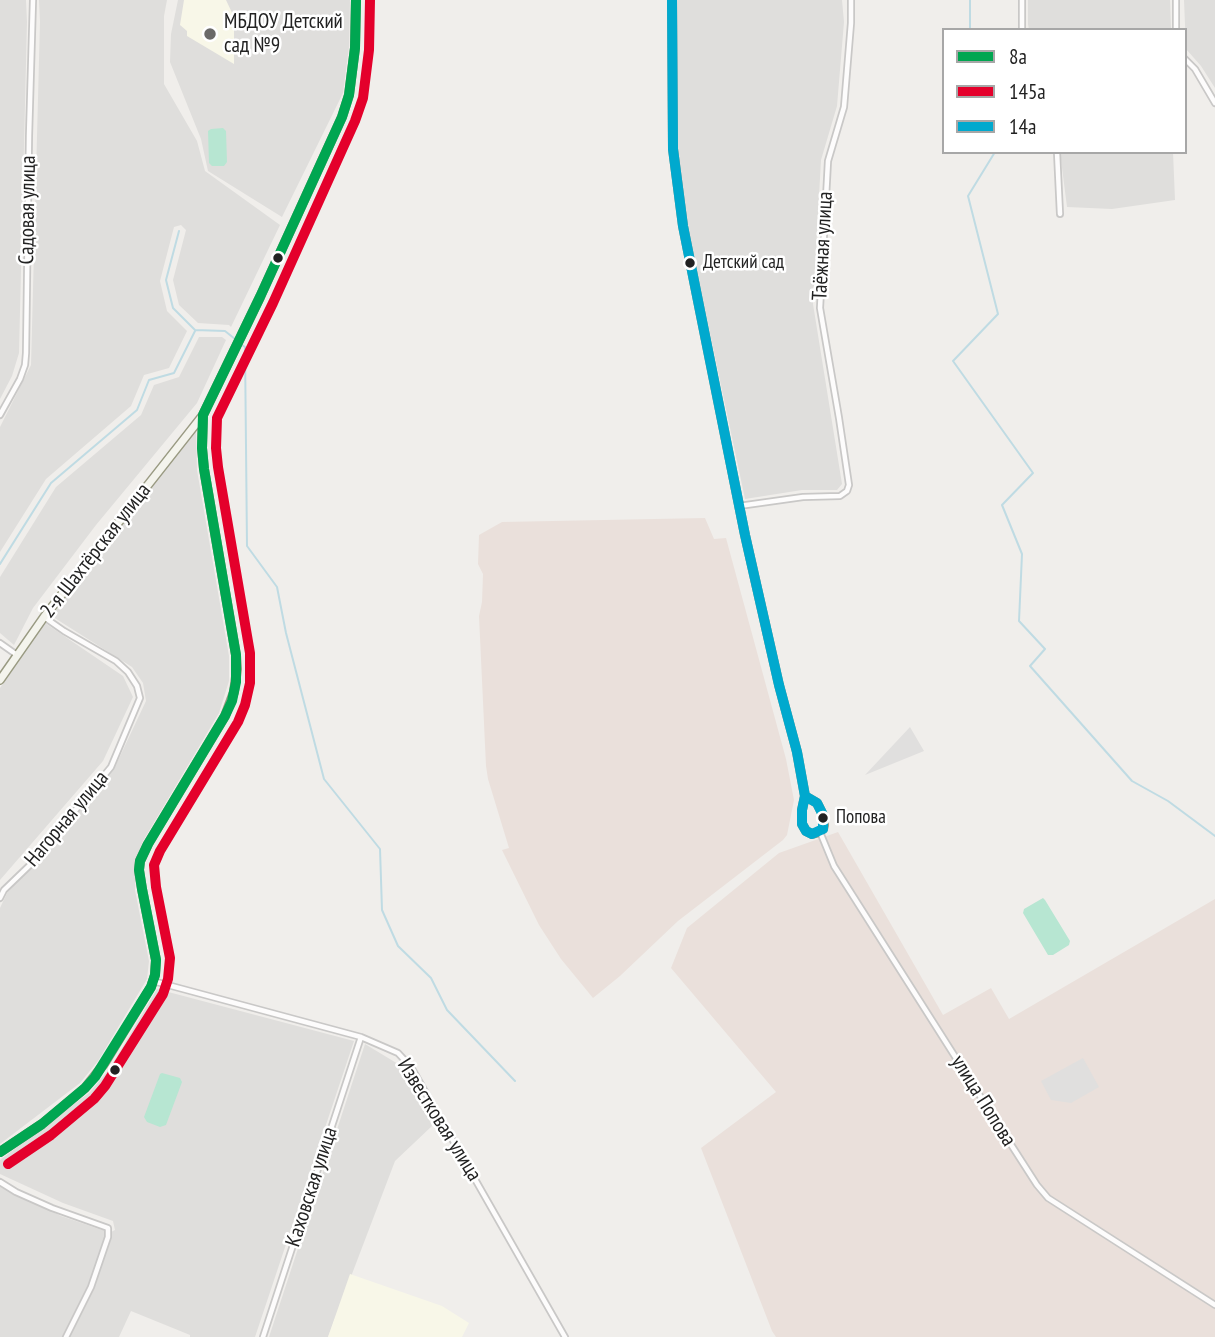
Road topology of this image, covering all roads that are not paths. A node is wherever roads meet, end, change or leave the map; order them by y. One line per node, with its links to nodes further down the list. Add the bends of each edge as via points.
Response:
1 (33, 0): 13 (street, Садовая улица, via 26,353 20,379)
2 (356, 0): 14 (street, via 354,60 342,117)
3 (672, 0): 15 (street, улица Попова, via 674,170)
4 (851, 0): 15 (street, Таёжная улица, via 844,107 828,161 820,309 849,485 840,496)
5 (1022, 0): 7 (street)
6 (1176, 0): 8 (street)
7 (1023, 28)
8 (1176, 28)
9 (1187, 60): 10 (street)
10 (1215, 103)
11 (1057, 154): 12 (street)
12 (1060, 214)
13 (0, 415)
14 (203, 415): 16 (street, 2-я Шахтёрская улица); 23 (street, via 204,469 236,655 236,682 225,716 140,861 156,960)
15 (740, 506): 20 (street, улица Попова)
16 (44, 617): 18 (street, 2-я Шахтёрская улица); 22 (street, Нагорная улица, via 116,661 128,672 140,698 111,767)
17 (0, 643): 18 (street)
18 (17, 655): 19 (street, 2-я Шахтёрская улица)
19 (0, 680)
20 (805, 796): 21 (street, улица Попова, via 817,803 823,815); 21 (street, улица Попова, via 804,828 812,834)
21 (820, 832): 27 (street, улица Попова, via 834,866 1048,1198)
22 (0, 898)
23 (153, 981): 24 (street, Известковая улица); 25 (street, via 104,1064 85,1087)
24 (361, 1037): 29 (street, Каховская улица); 30 (street, Известковая улица, via 398,1053 411,1067)
25 (0, 1152)
26 (0, 1182): 28 (street, via 52,1208 108,1228 91,1287)
27 (1215, 1305)
28 (66, 1337)
29 (263, 1337)
30 (565, 1337)

